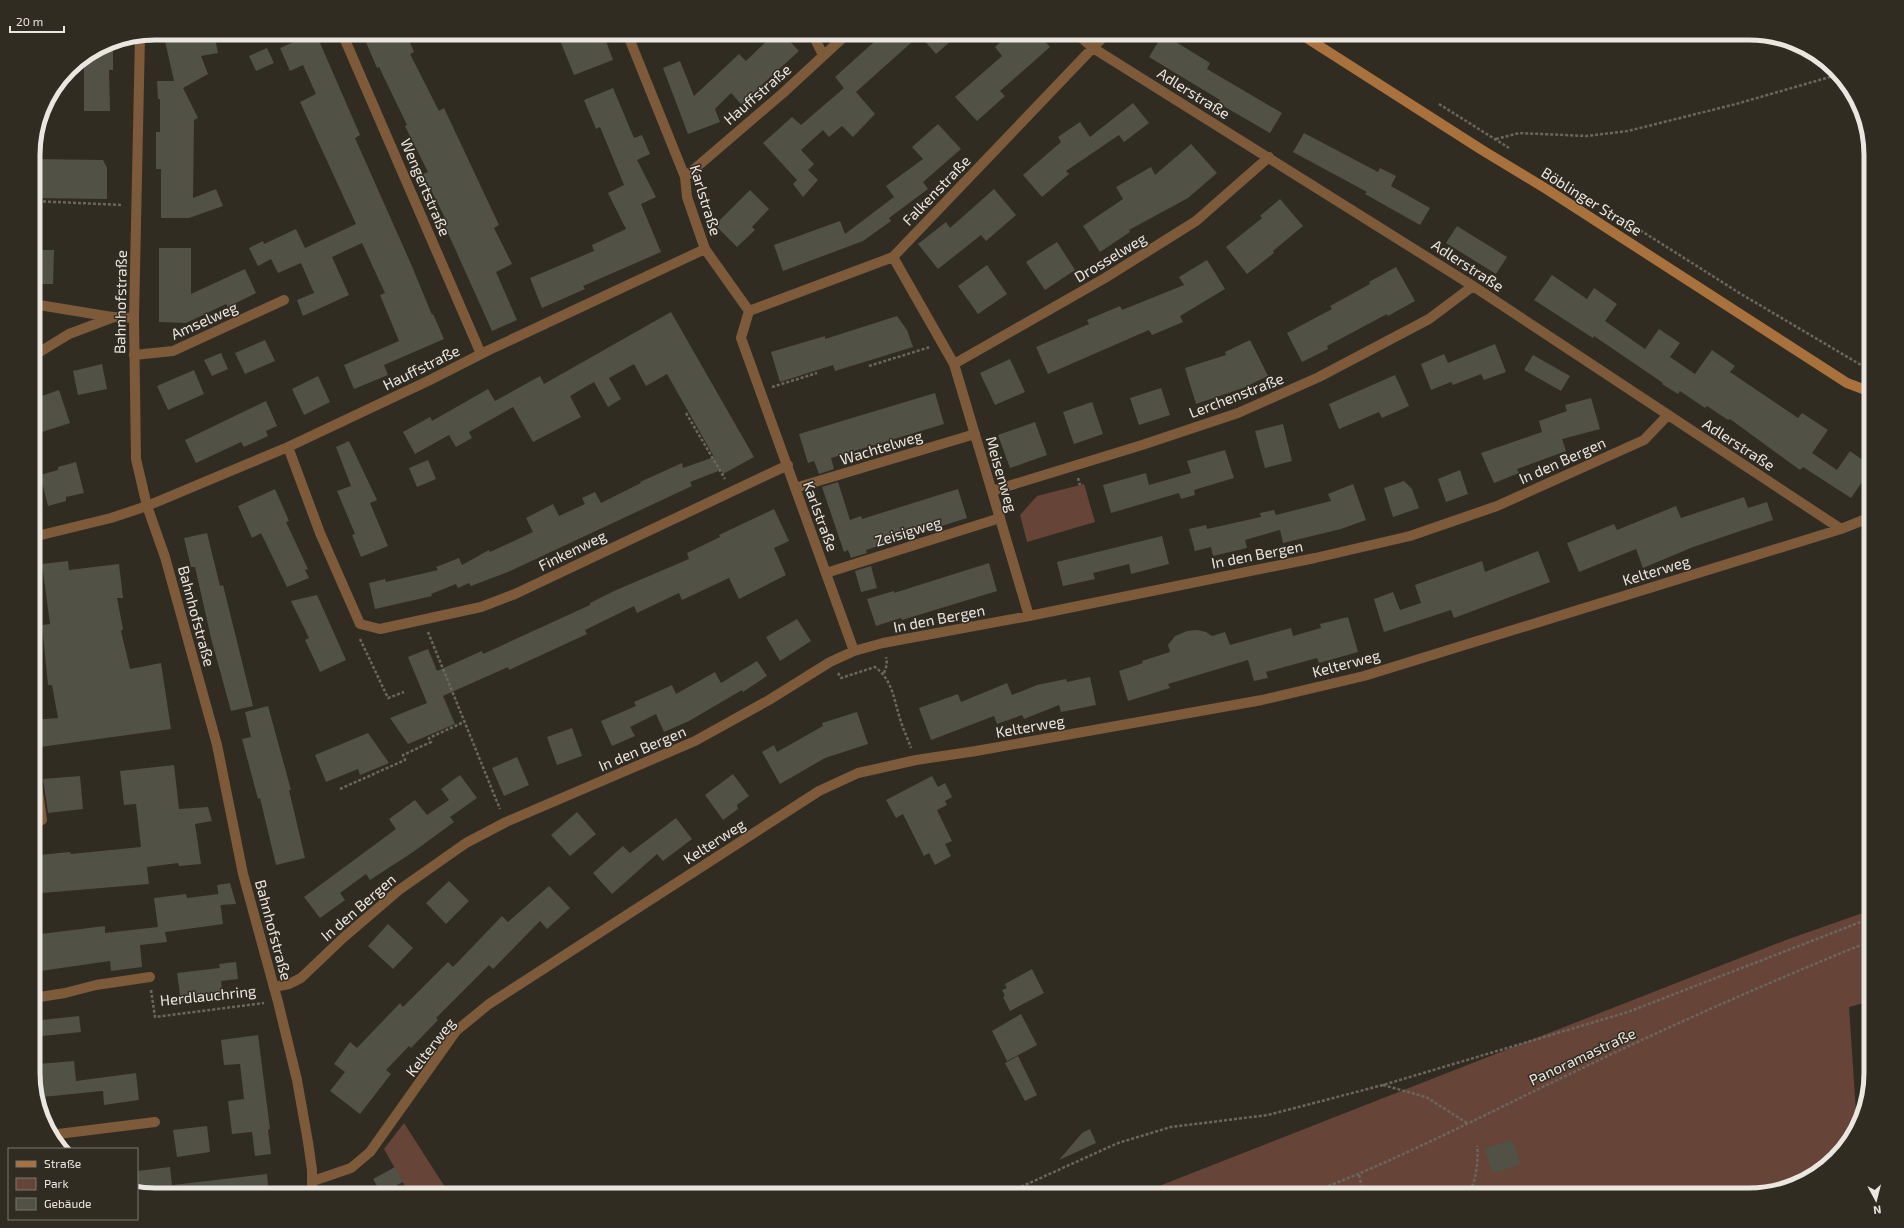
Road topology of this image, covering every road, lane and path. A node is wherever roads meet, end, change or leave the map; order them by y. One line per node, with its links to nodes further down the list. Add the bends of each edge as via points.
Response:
1 (345, 40): 31 (street, Wengertstraße)
2 (630, 40): 17 (street, Karlstraße)
3 (816, 40): 10 (street)
4 (840, 40): 10 (street, Hauffstraße)
5 (1084, 40): 9 (street, Adlerstraße)
6 (1100, 40): 9 (street, Falkenstraße)
7 (1310, 40): 14 (main road, Böblinger Straße)
8 (140, 41): 19 (street, Bahnhofstraße)
9 (1093, 48): 16 (street, Adlerstraße); 22 (street, Falkenstraße)
10 (823, 55): 17 (street, Hauffstraße, via 783,93)
11 (1832, 76): 13 (path, via 1628,131 1586,136 1519,133)
12 (1435, 101): 13 (path)
13 (1495, 139): 14 (path); 15 (path)
14 (1482, 150): 37 (main road, Böblinger Straße, via 1848,383)
15 (1515, 152)
16 (1269, 157): 23 (street, Adlerstraße); 33 (street, Drosselweg, via 1196,221 1105,278)
17 (684, 177): 21 (street, Karlstraße, via 687,197)
18 (40, 202): 19 (path)
19 (136, 206): 28 (street, Bahnhofstraße)
20 (1628, 223): 35 (path, via 1741,294)
21 (705, 249): 26 (street, Karlstraße); 31 (street, Hauffstraße)
22 (893, 257): 26 (street, Falkenstraße); 29 (street, Meisenweg)
23 (1473, 286): 40 (street, Adlerstraße); 46 (street, Lerchenstraße, via 1429,319 1319,377 1238,413)
24 (284, 300): 32 (street, Amselweg, via 173,351)
25 (40, 305): 27 (street)
26 (750, 311): 38 (street, Karlstraße, via 741,338)
27 (114, 317): 28 (street); 30 (street, via 69,334)
28 (134, 318): 32 (street, Bahnhofstraße)
29 (942, 343): 33 (street, Meisenweg); 34 (path)
30 (40, 352)
31 (482, 354): 42 (street, Hauffstraße)
32 (134, 355): 47 (street, Bahnhofstraße, via 136,459)
33 (954, 364): 41 (street, Meisenweg)
34 (869, 366)
35 (1864, 366)
36 (817, 373): 38 (path)
37 (1864, 389)
38 (760, 390): 43 (street, Karlstraße)
39 (686, 413): 45 (path)
40 (1668, 416): 50 (street, Adlerstraße); 53 (street, In den Bergen, via 1644,440 1497,506 1410,536 1316,558)
41 (975, 434): 44 (street, Wachtelweg); 46 (street, Meisenweg)
42 (288, 447): 47 (street, Hauffstraße); 55 (street, via 320,533)
43 (788, 465): 44 (street, Karlstraße); 45 (street, Finkenweg)
44 (795, 488): 52 (street, Karlstraße)
45 (732, 490): 54 (street, Finkenweg, via 515,594 481,607)
46 (992, 491): 48 (street, Meisenweg)
47 (147, 506): 51 (street, Hauffstraße, via 111,518); 68 (street, Bahnhofstraße, via 165,557 217,745 243,874)
48 (1000, 518): 52 (street, Zeisigweg); 53 (street, Meisenweg)
49 (1864, 520): 50 (street, Kelterweg)
50 (1841, 529): 60 (street, Kelterweg, via 1364,676 1262,700)
51 (40, 535)
52 (826, 573): 56 (street, Karlstraße)
53 (1029, 616): 56 (street, In den Bergen, via 883,643)
54 (422, 619): 55 (street, Finkenweg, via 380,629); 59 (path)
55 (360, 624): 58 (path, via 360,641 388,698)
56 (854, 651): 57 (street, In den Bergen)
57 (830, 662): 60 (path, via 841,678 875,667 884,674 894,695 900,721); 64 (street, In den Bergen, via 695,741)
58 (404, 692)
59 (464, 722): 61 (path, via 429,738 431,742 403,755 405,760); 64 (path)
60 (916, 760): 77 (street, Kelterweg, via 858,773 819,791 490,1004 456,1031 370,1152 352,1168)
61 (340, 789)
62 (40, 806): 63 (street)
63 (40, 820)
64 (506, 822): 68 (street, In den Bergen, via 466,843 399,890 343,938 302,978)
65 (1864, 921): 71 (path, via 1628,1012)
66 (1864, 944): 73 (path, Panoramastraße, via 1796,971 1618,1051)
67 (150, 977): 69 (street, Herdlauchring); 70 (path, Herdlauchring, via 155,1017)
68 (274, 987): 70 (street, Bahnhofstraße)
69 (40, 997)
70 (278, 1002): 77 (street, Bahnhofstraße, via 297,1080)
71 (1383, 1085): 73 (path, via 1426,1097); 79 (path, via 1268,1115 1171,1127 1118,1143)
72 (155, 1122): 74 (street)
73 (1467, 1124): 76 (path, Panoramastraße)
74 (57, 1134)
75 (1477, 1146): 82 (path, via 1474,1181)
76 (1359, 1175): 80 (path, Panoramastraße); 81 (path)
77 (313, 1181): 78 (street, Bahnhofstraße)
78 (312, 1188)
79 (1018, 1188)
80 (1324, 1188)
81 (1362, 1188)
82 (1471, 1188)

